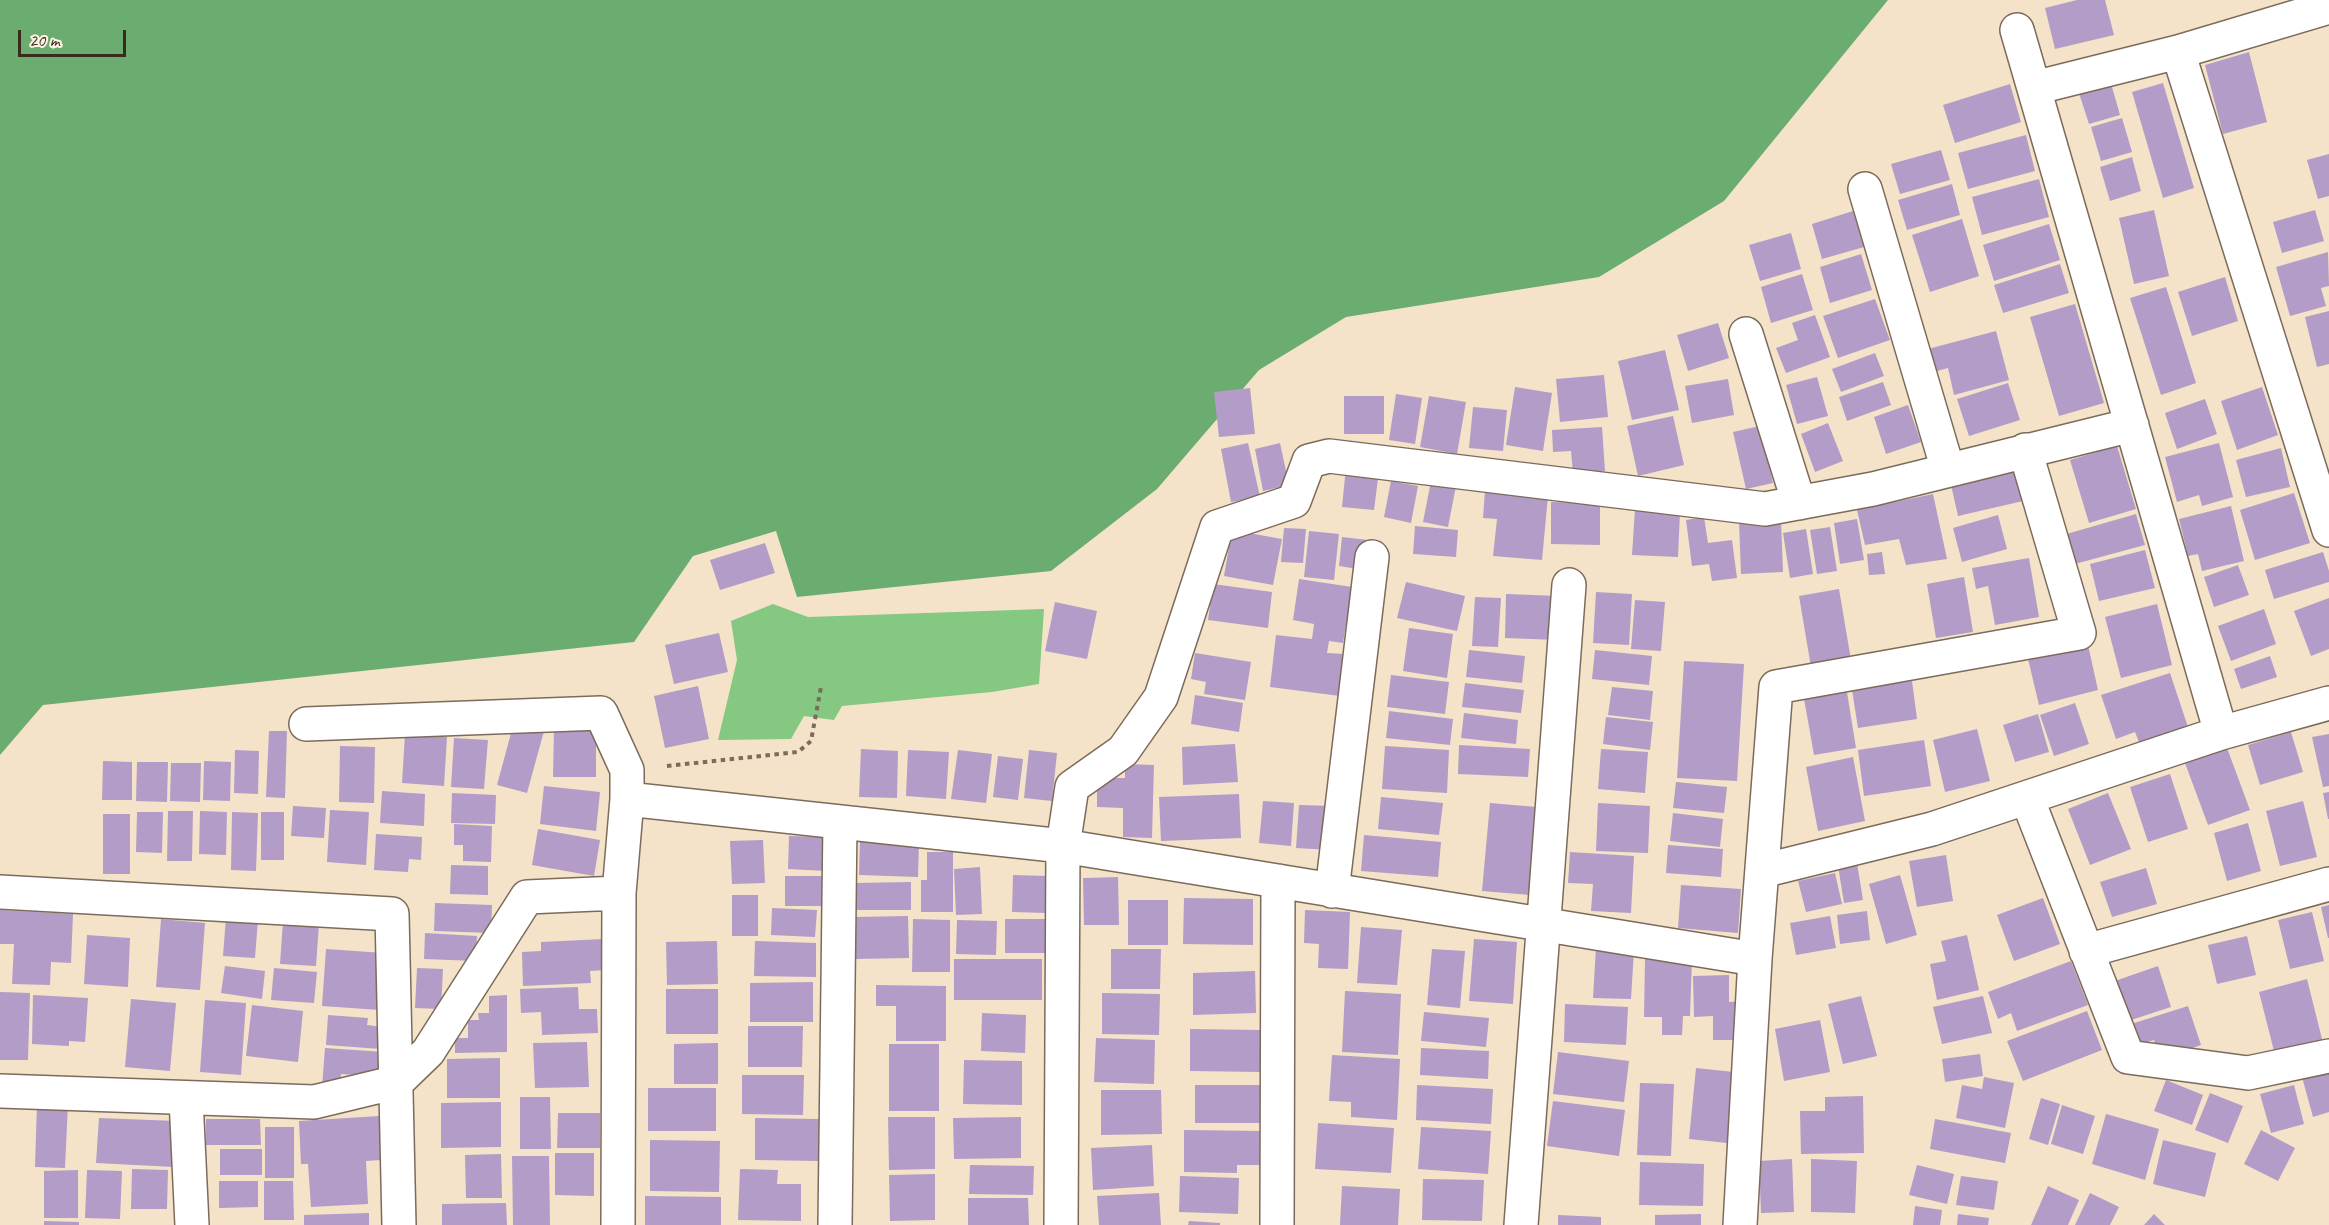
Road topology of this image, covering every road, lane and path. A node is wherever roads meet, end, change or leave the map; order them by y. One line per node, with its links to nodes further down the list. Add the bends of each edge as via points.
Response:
1 (2329, 7): 3 (street)
2 (2017, 30): 4 (street)
3 (2178, 52): 4 (street); 11 (street)
4 (2034, 87): 7 (street)
5 (1865, 189): 9 (street)
6 (1746, 334): 10 (street)
7 (2132, 425): 8 (street); 17 (street)
8 (2025, 450): 9 (street); 22 (street, via 2079,633 1776,687)
9 (1948, 470): 10 (street)
10 (1799, 503): 21 (street, via 1765,509 1329,456 1309,461 1294,501 1217,527 1161,697 1123,751 1072,787)
11 (2329, 530)
12 (1371, 557): 25 (street)
13 (1569, 585): 28 (street)
14 (821, 687): 18 (path, via 811,741 798,752)
15 (2329, 703): 17 (street)
16 (306, 724): 18 (street, via 600,713)
17 (2221, 733): 19 (street)
18 (627, 784): 20 (street); 27 (street)
19 (2027, 798): 22 (street, via 1932,829); 29 (street)
20 (840, 822): 21 (street); 38 (street)
21 (1063, 846): 23 (street); 39 (street)
22 (1762, 871): 30 (street)
23 (1278, 881): 25 (street); 40 (street)
24 (2329, 884): 29 (street)
25 (1332, 891): 28 (street)
26 (0, 892): 32 (street, via 392,914)
27 (619, 893): 32 (street, via 526,897 428,1052); 37 (street)
28 (1542, 925): 30 (street); 41 (street)
29 (2085, 951): 31 (street, via 2128,1057 2248,1073)
30 (1755, 959): 42 (street)
31 (2329, 1056)
32 (397, 1082): 34 (street, via 314,1102); 36 (street)
33 (0, 1091): 34 (street)
34 (186, 1099): 35 (street)
35 (192, 1225)
36 (399, 1225)
37 (618, 1225)
38 (835, 1225)
39 (1061, 1225)
40 (1277, 1225)
41 (1521, 1225)
42 (1740, 1225)

